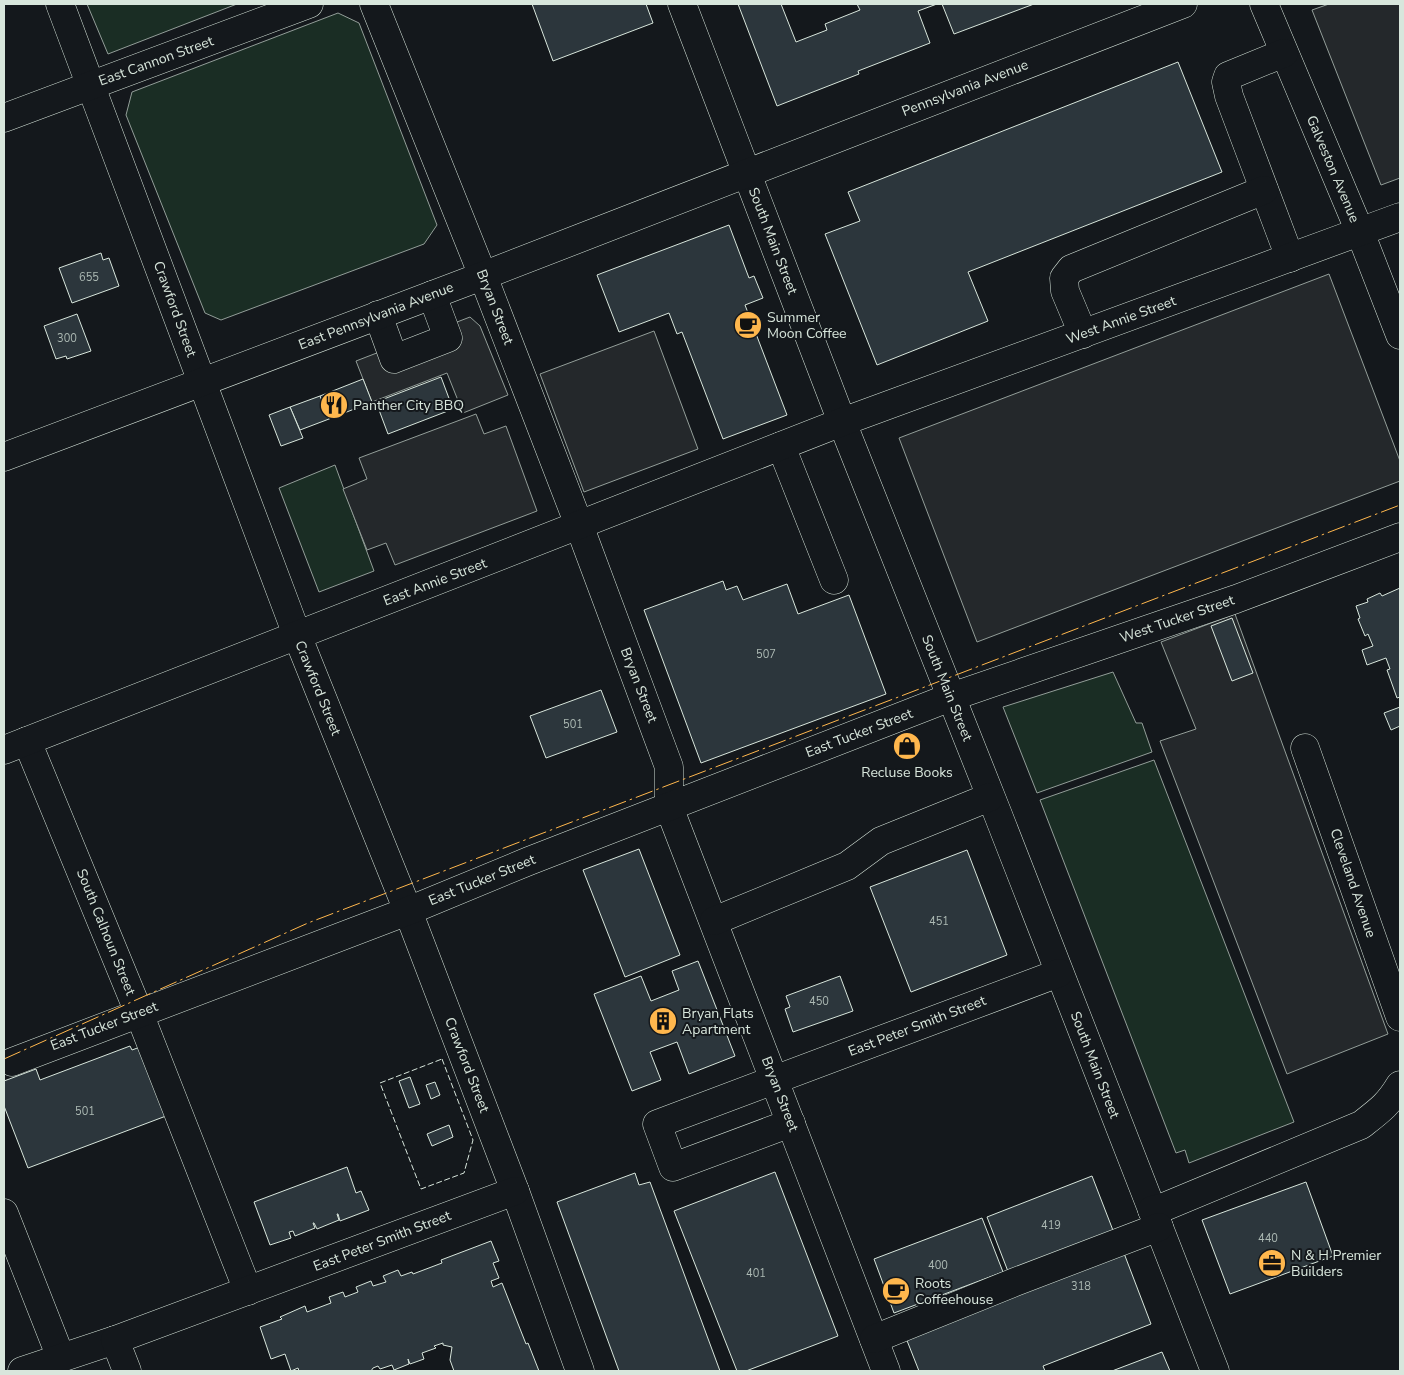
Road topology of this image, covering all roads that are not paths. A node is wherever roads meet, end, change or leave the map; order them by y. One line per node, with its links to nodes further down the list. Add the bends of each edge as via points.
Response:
1 (60, 4): 8 (street, Crawford Street)
2 (309, 4): 8 (street, East Cannon Street)
3 (374, 4): 15 (street, Bryan Street)
4 (682, 4): 10 (street, South Main Street)
5 (1183, 4): 10 (street, Pennsylvania Avenue)
6 (1264, 4): 7 (street, Galveston Avenue)
7 (1284, 53): 11 (street, via 1228,76 1226,82); 13 (street, Galveston Avenue)
8 (92, 85): 9 (street, East Cannon Street); 20 (street, Crawford Street)
9 (4, 118)
10 (748, 174): 15 (street, East Pennsylvania Avenue); 21 (street, South Main Street)
11 (1264, 190): 14 (street); 18 (street, via 1071,269 1064,278 1065,291)
12 (1400, 216): 13 (street, West Annie Street)
13 (1360, 232): 14 (street, West Annie Street); 19 (street, Galveston Avenue)
14 (1290, 258): 18 (street, West Annie Street)
15 (483, 276): 16 (street, East Pennsylvania Avenue); 24 (street, Bryan Street)
16 (432, 295): 17 (street, East Pennsylvania Avenue); 17 (street, via 448,338 394,359)
17 (378, 316): 20 (street, East Pennsylvania Avenue)
18 (1083, 334): 21 (street, West Annie Street)
19 (1400, 335)
20 (202, 382): 23 (street, East Pennsylvania Avenue); 27 (street, Crawford Street)
21 (842, 422): 22 (street, East Annie Street); 28 (street, South Main Street)
22 (781, 446): 24 (street, East Annie Street); 26 (street)
23 (4, 457)
24 (579, 525): 27 (street, East Annie Street); 32 (street, Bryan Street, via 670,767)
25 (1400, 537): 28 (street, West Tucker Street, via 1236,599)
26 (834, 580)
27 (297, 636): 29 (street, East Annie Street); 33 (street, Crawford Street)
28 (951, 697): 31 (street, South Main Street); 32 (street, East Tucker Street)
29 (15, 746): 36 (street, South Calhoun Street)
30 (1305, 748): 37 (street, Cleveland Avenue)
31 (990, 797): 34 (street, via 881,841 846,866); 35 (street, South Main Street)
32 (669, 807): 33 (street, East Tucker Street); 34 (street, Bryan Street)
33 (408, 911): 36 (street, East Tucker Street); 42 (street, Crawford Street)
34 (714, 921): 39 (street, Bryan Street)
35 (1059, 973): 39 (street, East Peter Smith Street); 44 (street, South Main Street)
36 (139, 1012): 38 (street, East Tucker Street); 45 (street, South Calhoun Street)
37 (1400, 1017)
38 (12, 1062)
39 (775, 1080): 41 (street, Bryan Street); 41 (street, East Peter Smith Street, via 657,1124 674,1167)
40 (1400, 1085): 44 (street, via 1391,1101 1361,1125 1164,1207)
41 (791, 1123): 46 (street, Bryan Street)
42 (515, 1190): 45 (street, East Peter Smith Street); 50 (street, Crawford Street)
43 (4, 1213): 48 (street)
44 (1156, 1219): 46 (street, via 1024,1278); 52 (street, South Main Street)
45 (248, 1291): 47 (street, East Peter Smith Street)
46 (874, 1339): 51 (street, Bryan Street)
47 (115, 1340): 48 (street, East Peter Smith Street); 49 (street)
48 (42, 1366)
49 (127, 1371)
50 (580, 1371)
51 (886, 1371)
52 (1215, 1371)

